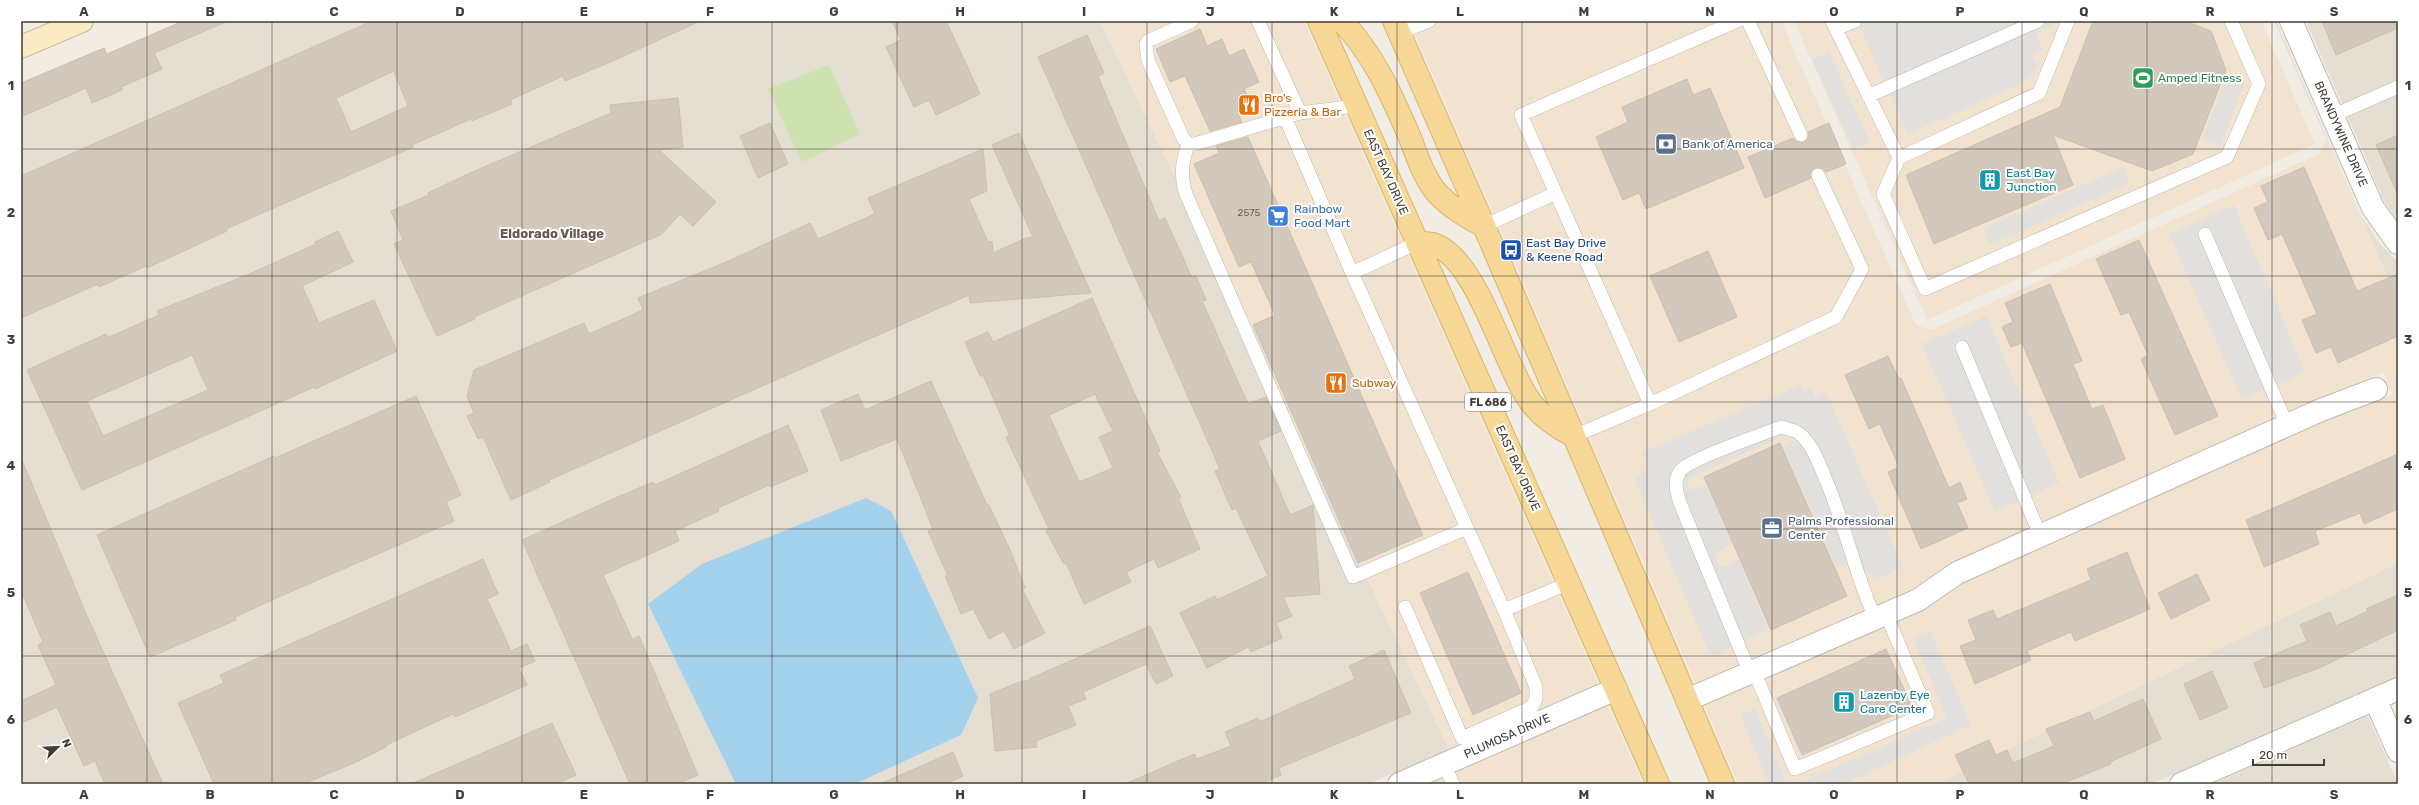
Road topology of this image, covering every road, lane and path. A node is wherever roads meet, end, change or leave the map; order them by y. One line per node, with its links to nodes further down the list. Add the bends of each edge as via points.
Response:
1 (82, 21): 16 (main road)
2 (1192, 21): 24 (lane, via 1146,44 1148,60)
3 (1258, 21): 20 (lane)
4 (1319, 21): 19 (main road, EAST BAY DRIVE / FL 686)
5 (1342, 21): 28 (main road, via 1376,64 1436,192 1463,216)
6 (1429, 21): 15 (lane)
7 (1737, 21): 27 (lane, via 1521,114)
8 (1748, 21): 23 (lane)
9 (1855, 21): 14 (lane)
10 (2038, 21): 18 (lane)
11 (2068, 21): 25 (lane, via 2039,93)
12 (2231, 21): 25 (lane, via 2259,84 2227,157 1925,289 1883,194)
13 (2291, 21): 21 (street, BRANDYWINE DRIVE)
14 (1834, 25): 18 (lane)
15 (1396, 27): 28 (main road)
16 (21, 48)
17 (2398, 87): 21 (lane)
18 (1868, 96): 25 (lane)
19 (1356, 106): 20 (lane); 30 (main road, EAST BAY DRIVE / FL 686)
20 (1300, 113): 22 (lane)
21 (2332, 116): 31 (street, BRANDYWINE DRIVE, via 2373,208)
22 (1285, 117): 24 (lane); 32 (lane)
23 (1801, 135)
24 (1188, 144): 38 (lane, via 1181,178 1186,194 1353,577)
25 (1899, 158)
26 (1818, 175): 35 (lane, via 1862,269 1836,317)
27 (1556, 193): 28 (lane); 35 (lane)
28 (1484, 226): 37 (main road)
29 (2205, 234): 36 (lane)
30 (1417, 243): 32 (lane); 37 (main road, via 1433,244 1438,247 1449,254 1468,274 1529,400 1549,423); 40 (main road, EAST BAY DRIVE / FL 686)
31 (2398, 243)
32 (1352, 273): 38 (lane)
33 (1962, 347): 39 (lane)
34 (2376, 389): 36 (street)
35 (1650, 404): 37 (lane)
36 (2287, 425): 39 (street)
37 (1574, 436): 48 (main road)
38 (1467, 528): 42 (lane)
39 (2040, 535): 43 (street, via 1957,573 1918,600)
40 (1569, 583): 42 (lane); 45 (main road, EAST BAY DRIVE / FL 686)
41 (1405, 607): 49 (lane, via 1462,738)
42 (1504, 610): 49 (lane, via 1536,687 1536,699 1532,707)
43 (1880, 616): 44 (street); 44 (lane, via 1928,713 1795,769); 44 (lane, via 1864,592 1851,546 1813,448 1800,433 1781,427 1694,462 1680,470 1675,484 1680,503)
44 (1752, 672): 48 (street)
45 (1616, 689): 49 (street, PLUMOSA DRIVE); 54 (main road, EAST BAY DRIVE / FL 686)
46 (2398, 689): 47 (street)
47 (2376, 699): 50 (street); 56 (street)
48 (1687, 700): 55 (main road)
49 (1496, 732): 51 (street, PLUMOSA DRIVE)
50 (2398, 750)
51 (1444, 764): 52 (street, PLUMOSA DRIVE); 53 (lane)
52 (1399, 784)
53 (1453, 784)
54 (1658, 784)
55 (1724, 784)
56 (2181, 784)

